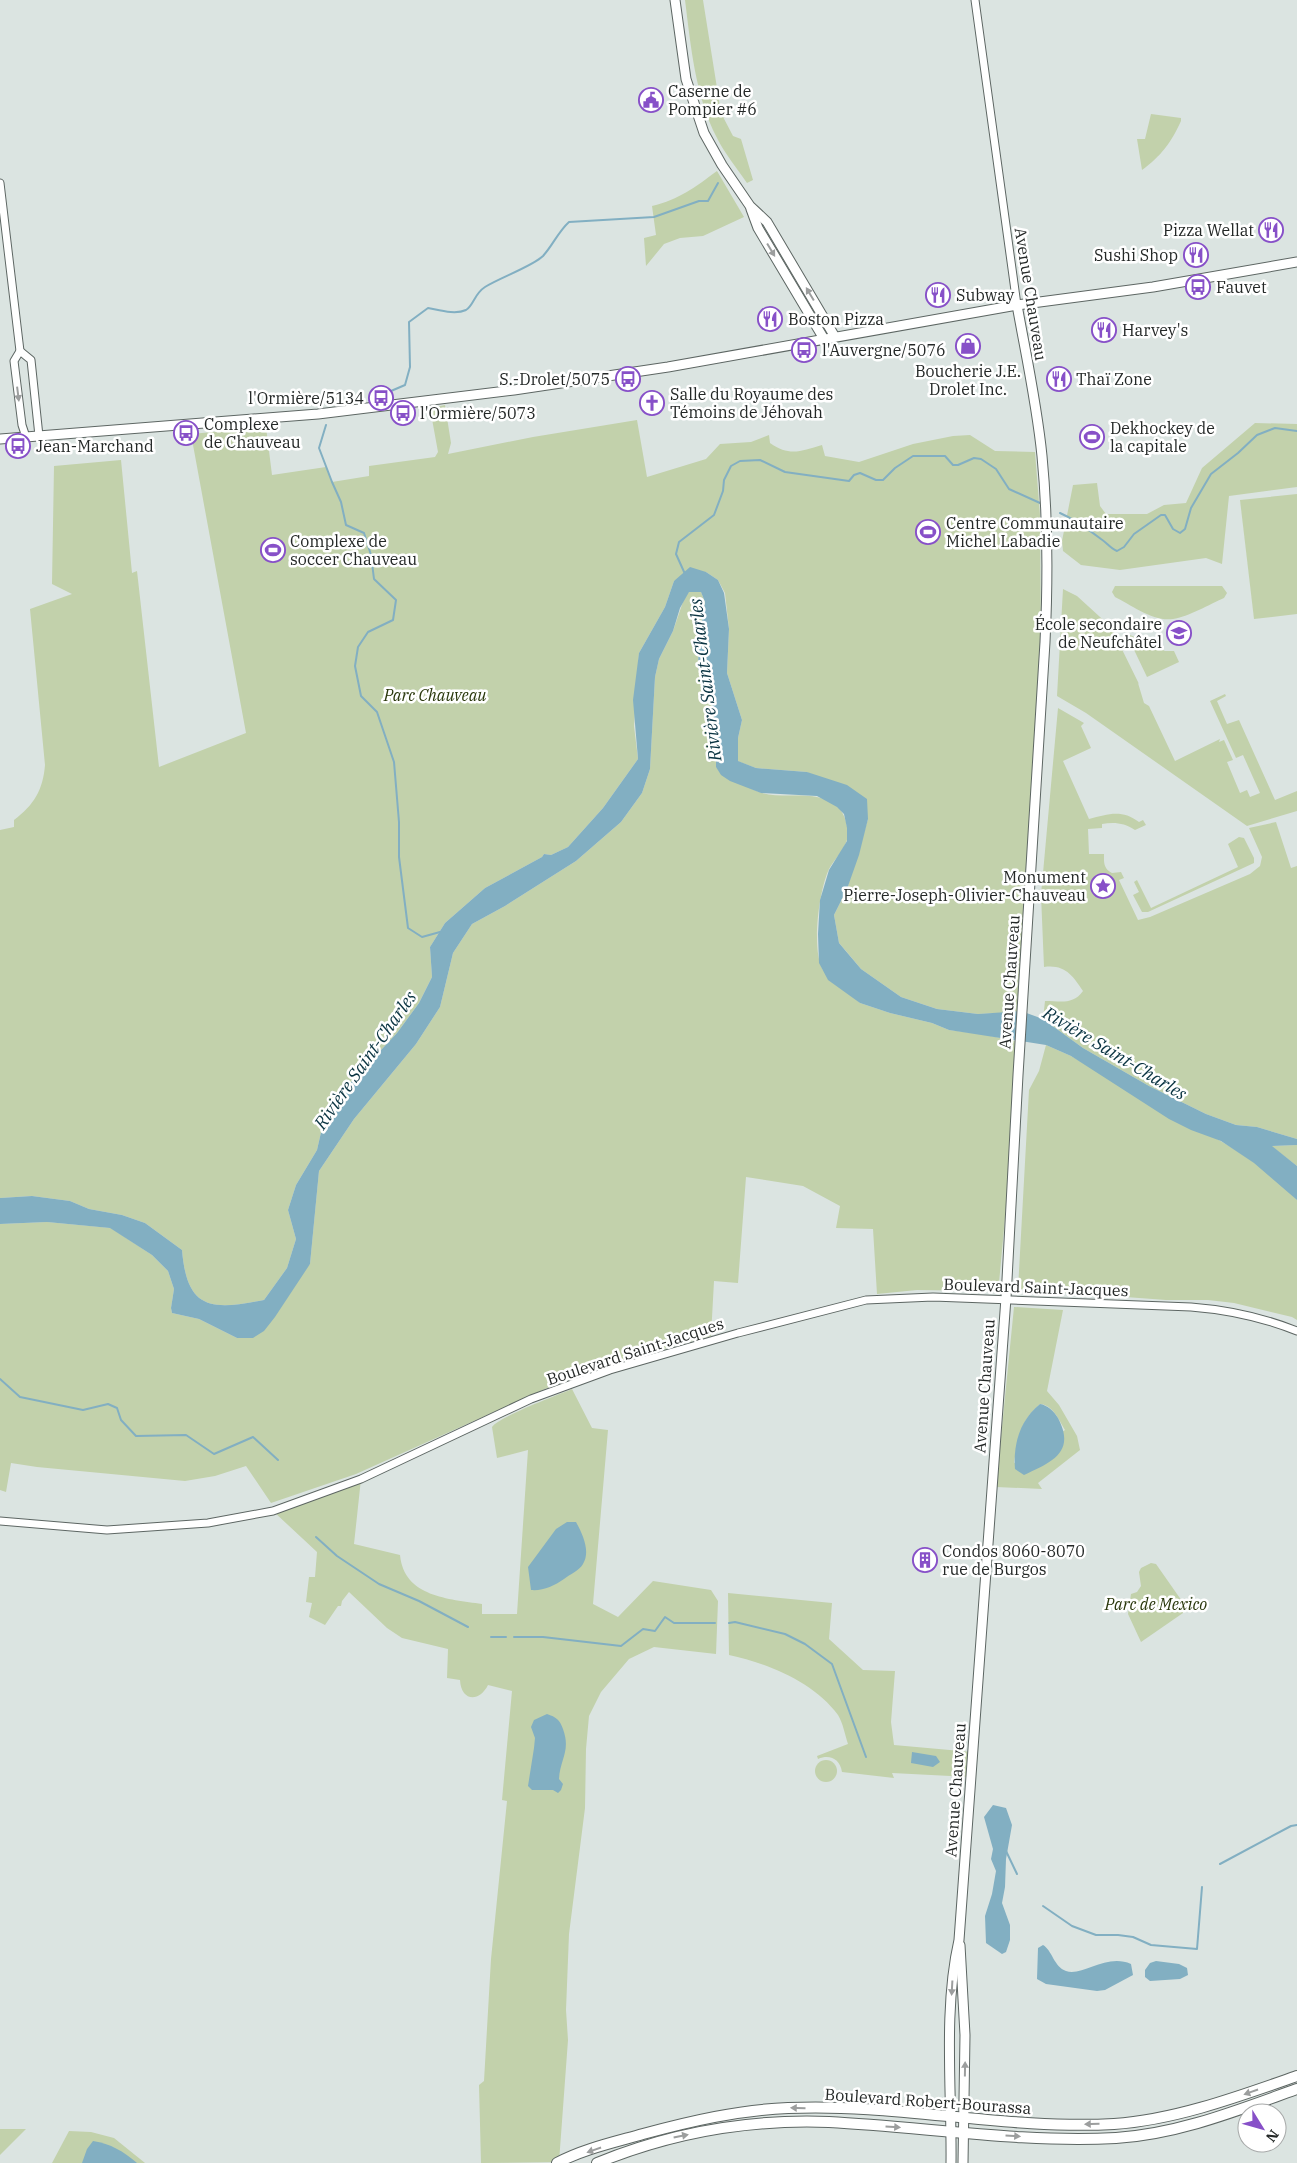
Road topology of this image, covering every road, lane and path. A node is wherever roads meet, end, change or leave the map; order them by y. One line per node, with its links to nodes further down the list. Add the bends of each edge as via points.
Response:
1 (675, 0): 4 (main road, via 686,78 695,109 714,151)
2 (975, 0): 6 (street, Avenue Chauveau)
3 (0, 183): 9 (street)
4 (750, 206): 7 (main road, one-way to 4, via 767,222); 8 (main road, one-way to 8, via 758,228)
5 (1297, 262): 6 (main road, via 1153,287)
6 (1017, 305): 7 (main road); 13 (main road, Avenue Chauveau, via 1042,453 1048,579)
7 (835, 337): 8 (main road)
8 (824, 339): 10 (main road, via 514,390 318,414)
9 (20, 351): 10 (street, via 31,360); 11 (street, one-way to 11, via 14,360)
10 (39, 436): 11 (main road)
11 (26, 437): 12 (main road)
12 (0, 439)
13 (1006, 1298): 14 (street, Boulevard Saint-Jacques, via 1230,1310); 15 (street, Boulevard Saint-Jacques, via 916,1296 866,1300 610,1370 531,1399 361,1479 273,1511 208,1523 107,1530); 16 (main road, Avenue Chauveau)
14 (1297, 1331)
15 (0, 1521)
16 (959, 1940): 19 (main road, Avenue Chauveau, one-way to 19, via 952,1993); 20 (main road, Avenue Chauveau, one-way to 16, via 965,2035)
17 (1297, 2076): 20 (highway, Boulevard Robert-Bourassa, one-way to 20, via 1206,2106 1115,2124)
18 (1297, 2089): 22 (highway, Boulevard Robert-Bourassa, one-way to 18, via 1064,2139 1159,2133 1213,2119)
19 (951, 2116): 20 (highway, Boulevard Robert-Bourassa); 21 (main road, Avenue Chauveau); 23 (highway, Boulevard Robert-Bourassa, one-way to 23, via 789,2108 727,2114 620,2140)
20 (964, 2118): 22 (main road, Avenue Chauveau)
21 (951, 2131): 22 (highway, Boulevard Robert-Bourassa); 24 (highway, Boulevard Robert-Bourassa, one-way to 21, via 674,2137 757,2124 828,2122); 25 (main road, Avenue Chauveau)
22 (964, 2132): 26 (main road, Avenue Chauveau)
23 (557, 2163)
24 (597, 2163)
25 (950, 2163)
26 (963, 2163)

